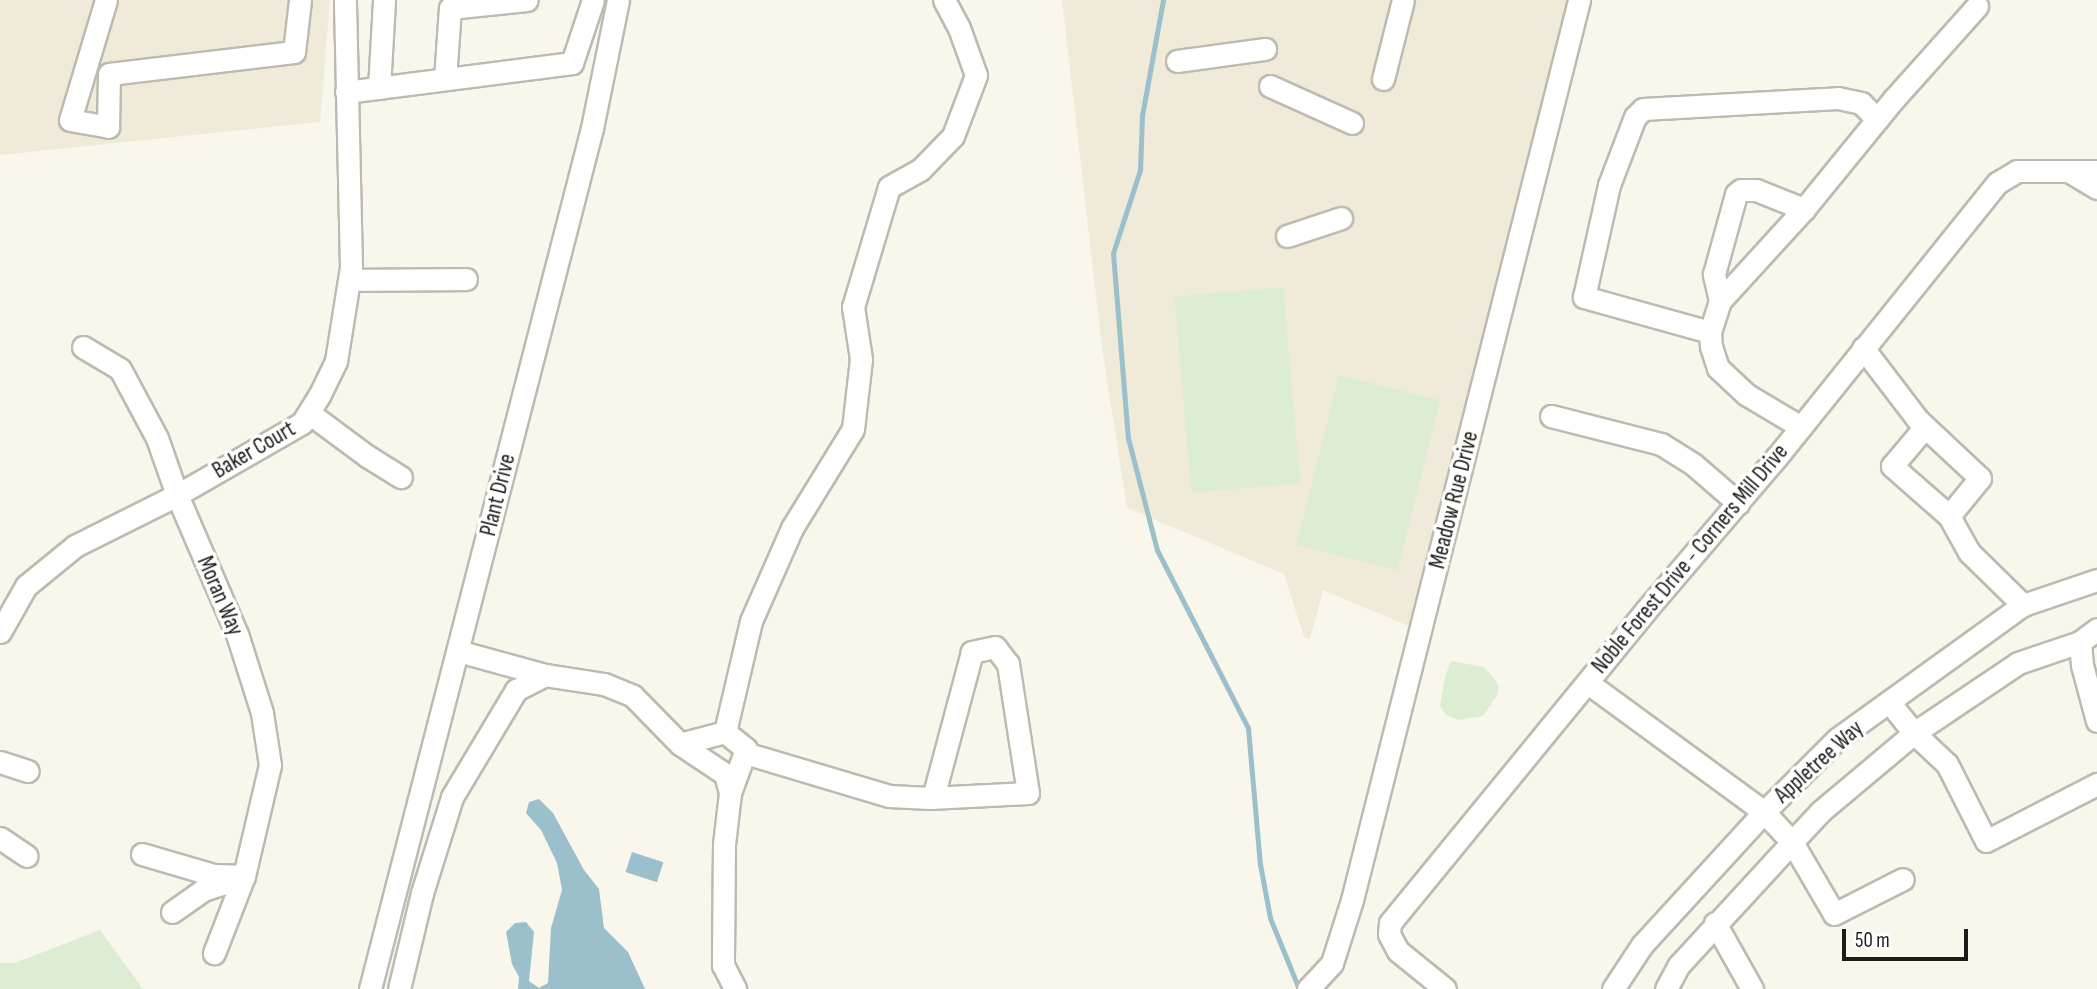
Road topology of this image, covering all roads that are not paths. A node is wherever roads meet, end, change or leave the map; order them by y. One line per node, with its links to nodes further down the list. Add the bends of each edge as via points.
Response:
1 (106, 0): 13 (street)
2 (300, 0): 15 (street, via 293,52)
3 (345, 0): 20 (street, Baker Court)
4 (384, 0): 19 (street)
5 (527, 0): 16 (street, via 450,8)
6 (593, 0): 16 (street, via 572,63)
7 (618, 0): 47 (street, Plant Drive, via 592,128)
8 (944, 0): 52 (street, via 976,75 953,136 919,170 889,187 853,307 861,359 853,429 792,528 751,621)
9 (1403, 0): 17 (street)
10 (1579, 0): 74 (street, Meadow Rue Drive, via 1352,900 1332,963)
11 (1977, 6): 21 (street)
12 (1265, 49): 14 (street)
13 (90, 53): 15 (street); 15 (street, via 70,120 108,127)
14 (1177, 61)
15 (109, 74)
16 (445, 79): 19 (street)
17 (1383, 79)
18 (1270, 86): 22 (street)
19 (379, 88): 20 (street)
20 (346, 92): 30 (street, Baker Court)
21 (1877, 119): 26 (street); 32 (street, via 1861,103 1838,99 1643,109 1635,117 1609,185 1584,297)
22 (1352, 122)
23 (2097, 170): 24 (street, Noble Forest Drive - Corners Mill Drive)
24 (2070, 172): 25 (street); 34 (street, Noble Forest Drive - Corners Mill Drive, via 2006,175)
25 (2097, 188)
26 (1804, 209): 31 (street); 31 (street, via 1756,190 1736,194 1714,274)
27 (1341, 218): 28 (street)
28 (1287, 236)
29 (466, 279): 30 (street)
30 (349, 280): 35 (street, Baker Court, via 336,361)
31 (1720, 301): 32 (street)
32 (1710, 332): 37 (street, via 1718,368 1747,395)
33 (83, 347): 40 (street, Moran Way, via 120,369 157,438)
34 (1863, 348): 37 (street, Noble Forest Drive - Corners Mill Drive); 38 (street)
35 (309, 413): 39 (street); 40 (street, Baker Court, via 302,423)
36 (1551, 416): 41 (street, via 1661,444 1693,464)
37 (1801, 426): 41 (street, Noble Forest Drive - Corners Mill Drive)
38 (1925, 427): 42 (street, via 1980,478); 42 (street, via 1892,466)
39 (401, 477)
40 (177, 495): 45 (street, Baker Court, via 75,546 26,586); 66 (street, Moran Way, via 237,634 262,713 270,765)
41 (1738, 503): 49 (street, Noble Forest Drive - Corners Mill Drive)
42 (1948, 516): 44 (street, via 1969,552)
43 (2097, 580): 44 (street, Appletree Way)
44 (2023, 605): 50 (street, Appletree Way)
45 (0, 632)
46 (2091, 638): 51 (street, via 2082,665); 53 (street, via 2018,663)
47 (458, 651): 48 (street); 71 (street, Plant Drive)
48 (545, 675): 54 (street, via 604,684 633,696); 72 (street, via 516,690 452,797 422,893)
49 (1588, 683): 61 (street, Appletree Way); 75 (street, Noble Forest Drive - Corners Mill Drive, via 1390,923 1389,934 1398,951)
50 (1889, 702): 53 (street); 61 (street, Appletree Way, via 1837,739)
51 (2097, 722)
52 (725, 732): 54 (street); 55 (street)
53 (1914, 733): 58 (street, via 1947,764 1986,841); 63 (street, via 1821,811)
54 (680, 744): 59 (street, via 725,774)
55 (745, 752): 59 (street); 60 (street, via 889,796)
56 (0, 762): 57 (street)
57 (28, 771)
58 (2097, 784)
59 (730, 793): 73 (street, via 723,844 723,965)
60 (933, 798): 60 (street, via 1028,793 1008,664 995,647 972,652)
61 (1764, 812): 63 (street); 76 (street, via 1642,945)
62 (0, 838): 65 (street)
63 (1792, 842): 67 (street, via 1834,914); 69 (street)
64 (142, 853): 66 (street, via 214,875)
65 (27, 856)
66 (244, 876): 68 (street, via 203,890); 70 (street, Moran Way)
67 (1903, 879)
68 (172, 912)
69 (1715, 923): 77 (street, via 1679,965); 78 (street)
70 (214, 953)
71 (370, 989)
72 (400, 989)
73 (735, 989)
74 (1308, 989)
75 (1445, 989)
76 (1613, 989)
77 (1666, 989)
78 (1752, 989)

